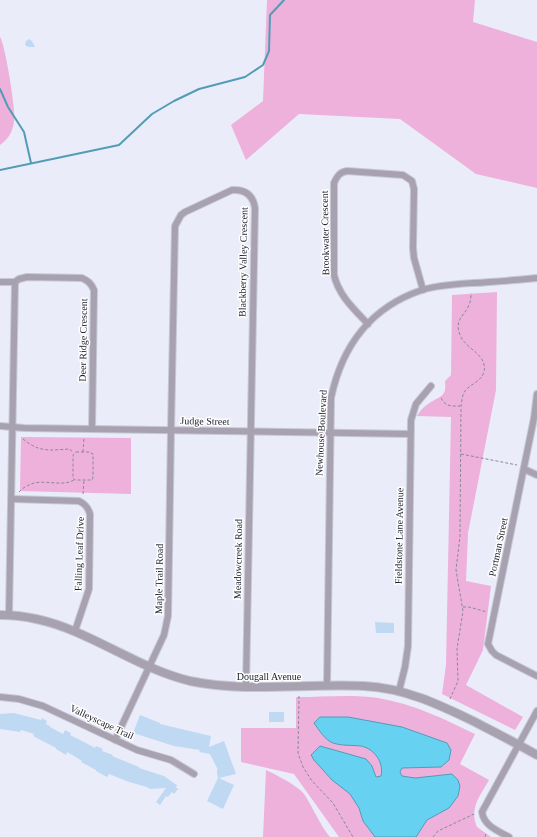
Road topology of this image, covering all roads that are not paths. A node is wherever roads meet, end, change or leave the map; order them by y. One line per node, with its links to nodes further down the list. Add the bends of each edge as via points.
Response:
1 (537, 278): 4 (street, Newhouse Boulevard, via 446,285)
2 (0, 282): 3 (street)
3 (15, 282): 9 (street); 10 (street, Deer Ridge Crescent, via 27,277 82,278 92,284)
4 (423, 290): 5 (street, Newhouse Boulevard, via 397,302); 5 (street, Brookwater Crescent, via 414,258 412,181 403,175 343,171 334,183 334,275 343,296)
5 (368, 324): 13 (street, Newhouse Boulevard, via 350,346 338,370 331,398)
6 (431, 386): 14 (street, Fieldstone Lane Avenue, via 416,404)
7 (537, 394): 15 (street, Portman Street)
8 (0, 426): 9 (street, Judge Street)
9 (13, 427): 10 (street, Judge Street); 17 (street)
10 (92, 429): 11 (street, Judge Street)
11 (170, 430): 12 (street, Judge Street); 12 (street, Blackberry Valley Crescent, via 175,226 181,215 186,212 232,190 238,190 252,197 255,208); 21 (street, Maple Trail Road, via 168,616 164,635)
12 (250, 432): 13 (street, Judge Street); 23 (street, Meadowcreek Road)
13 (330, 432): 14 (street, Judge Street); 24 (street, Newhouse Boulevard)
14 (410, 434): 25 (street, Fieldstone Lane Avenue, via 408,646)
15 (524, 468): 16 (street); 22 (street, Portman Street, via 488,640 489,648 496,655)
16 (537, 475)
17 (12, 499): 19 (street); 20 (street, Falling Leaf Drive, via 79,501 88,508 90,582)
18 (0, 615): 19 (street, Dougall Avenue)
19 (9, 615): 20 (street, Dougall Avenue, via 48,622)
20 (75, 631): 21 (street, Dougall Avenue)
21 (149, 668): 23 (street, Dougall Avenue, via 190,681); 28 (street, Maple Trail Road)
22 (537, 676)
23 (246, 686): 24 (street, Dougall Avenue)
24 (327, 686): 25 (street, Dougall Avenue, via 364,686)
25 (399, 691): 29 (street, Dougall Avenue, via 438,704)
26 (0, 697): 28 (street, Valleyscape Trail, via 43,706)
27 (537, 711): 29 (street)
28 (115, 740): 31 (street, Valleyscape Trail, via 137,750 171,760)
29 (518, 744): 30 (street, Dougall Avenue); 32 (street, via 482,812 488,825)
30 (537, 755)
31 (194, 774)
32 (509, 837)

